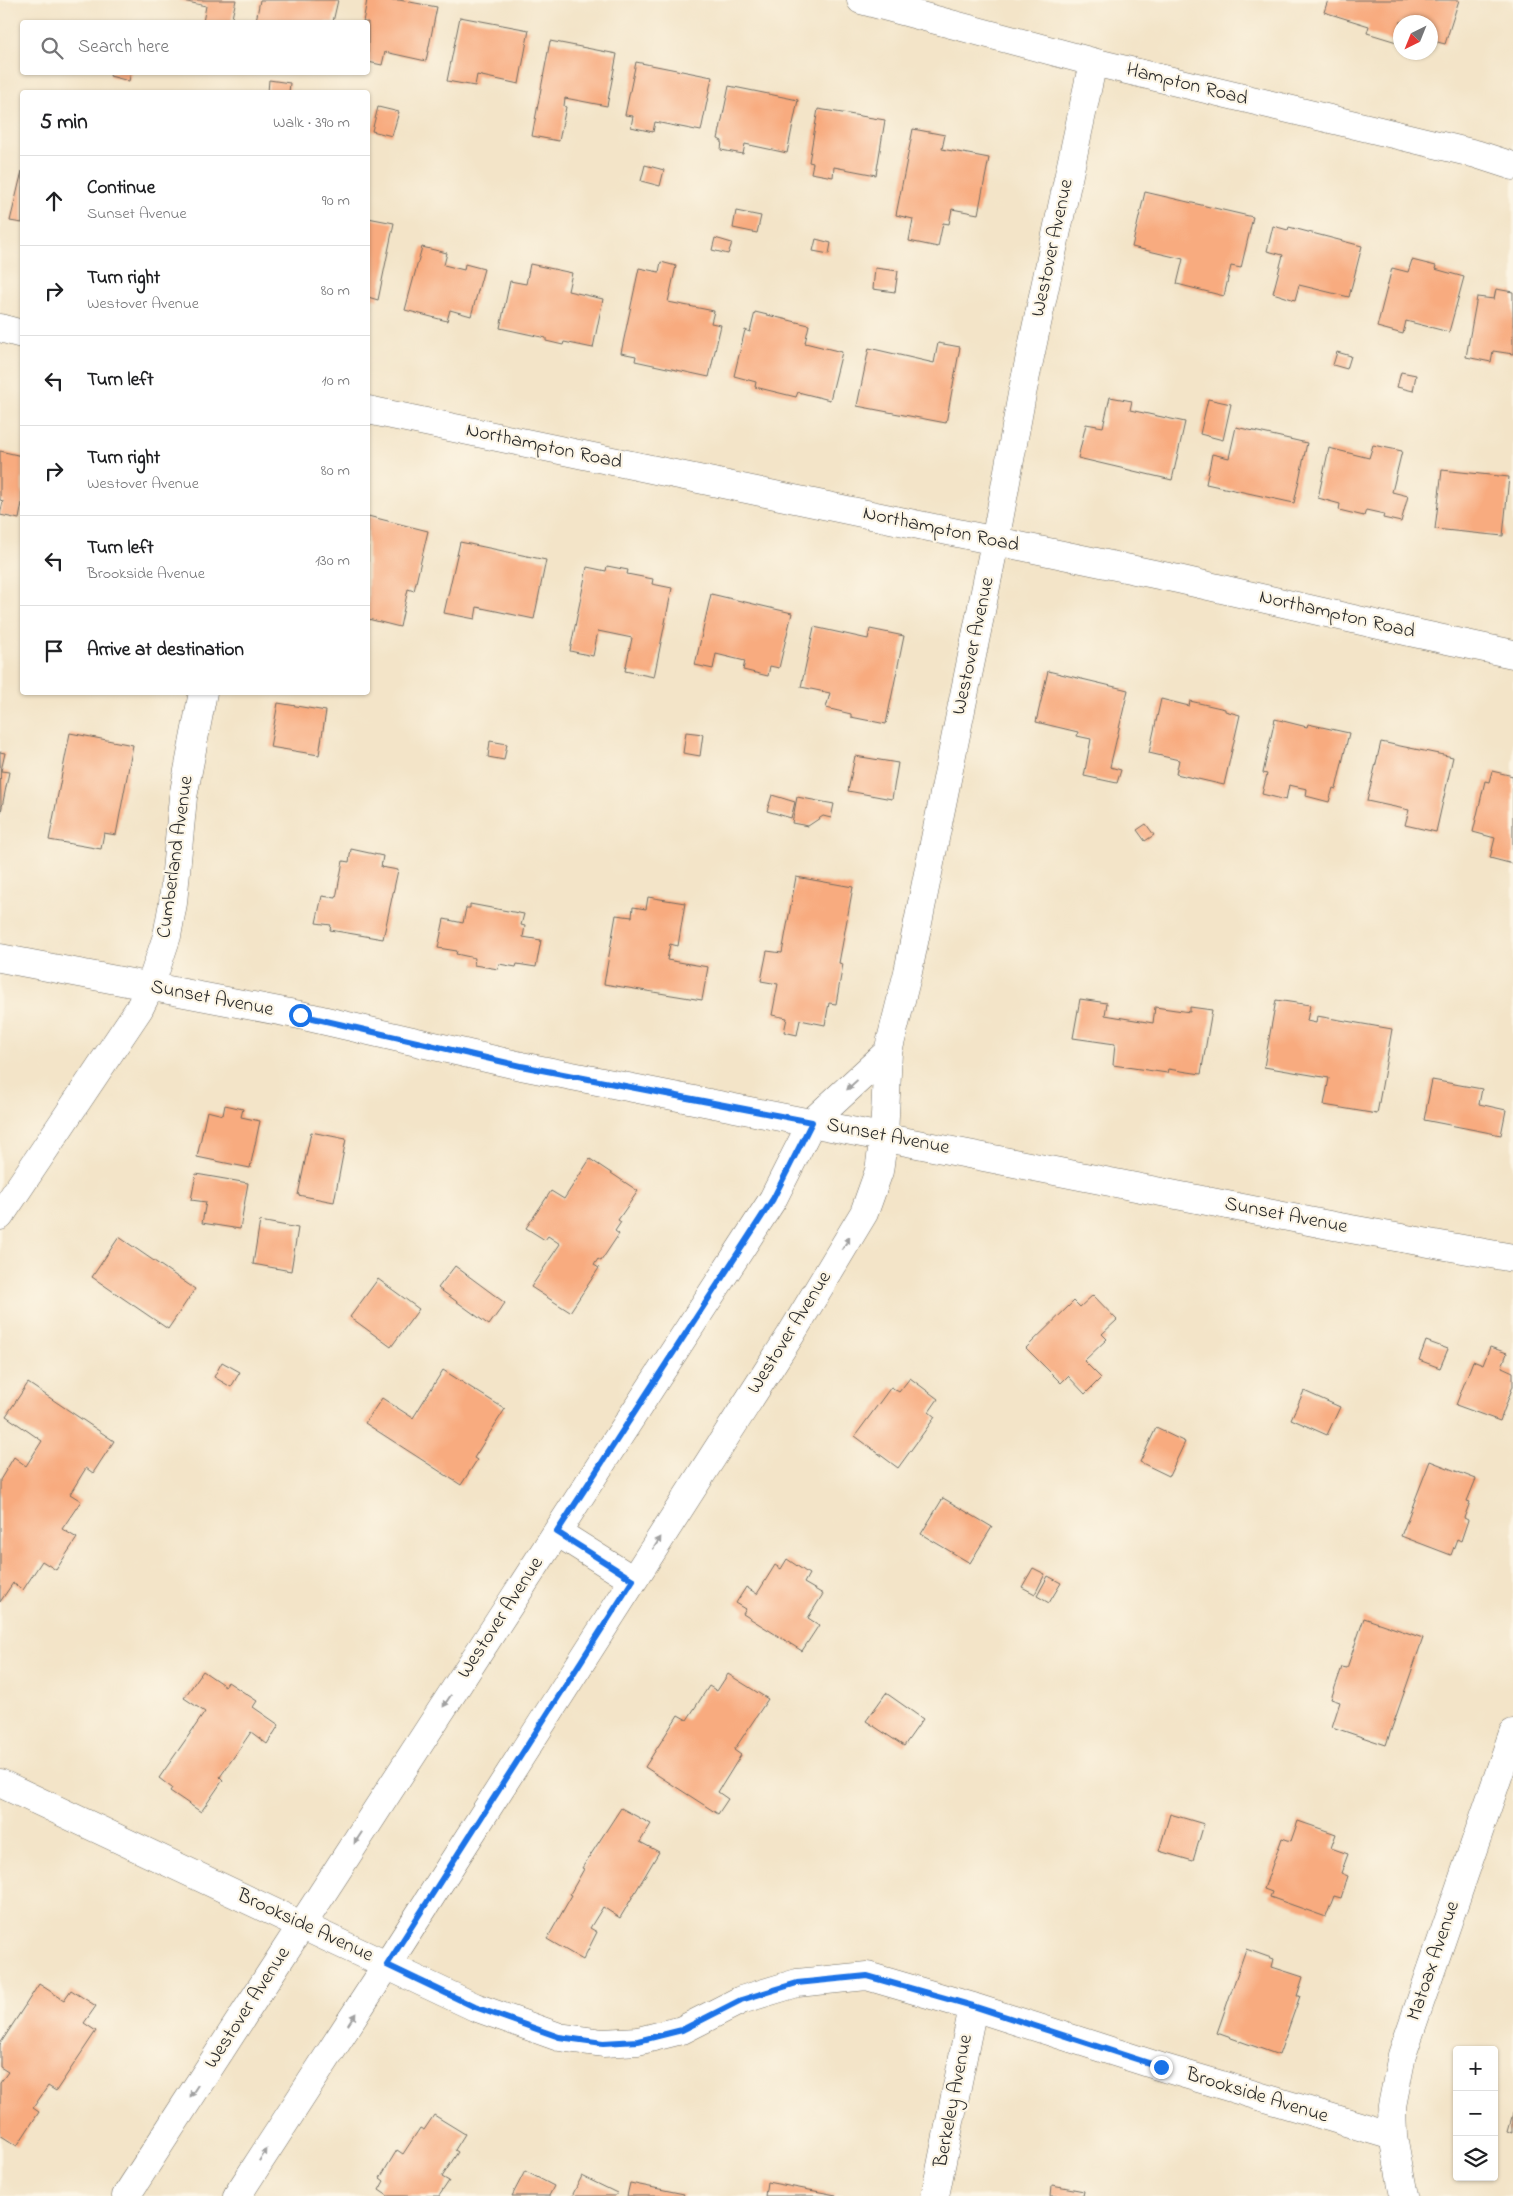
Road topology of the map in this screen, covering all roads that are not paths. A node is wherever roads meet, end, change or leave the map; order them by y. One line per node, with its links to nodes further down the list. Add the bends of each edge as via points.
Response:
1 (861, 0): 2 (street, Hampton Road)
2 (1093, 62): 3 (street, Hampton Road); 7 (street, Westover Avenue, via 1022,394)
3 (1513, 166)
4 (0, 328): 5 (street)
5 (20, 333)
6 (370, 410): 7 (street, Northampton Road)
7 (996, 542): 8 (street, Northampton Road, via 1178,578); 12 (street, Westover Avenue, via 908,972)
8 (1513, 654)
9 (202, 695): 11 (street, Cumberland Avenue, via 183,798 167,936)
10 (0, 958): 11 (street, Sunset Avenue)
11 (150, 987): 13 (street, Sunset Avenue, via 300,1015 521,1066); 15 (street, Cumberland Avenue, via 140,1009)
12 (888, 1052): 13 (street, Westover Avenue, one-way to 13); 14 (street, Westover Avenue)
13 (812, 1122): 14 (street, Sunset Avenue); 17 (street, Westover Avenue, via 773,1199)
14 (884, 1136): 16 (street, Sunset Avenue, via 1334,1226); 18 (street, Westover Avenue, one-way to 14, via 790,1336 864,1213 878,1171)
15 (0, 1216)
16 (1513, 1258)
17 (557, 1532): 18 (street); 21 (street, Westover Avenue, one-way to 21)
18 (633, 1580): 22 (street, Westover Avenue)
19 (1513, 1733): 24 (street, Matoax Avenue, via 1402,2055 1392,2106)
20 (0, 1783): 21 (street, Brookside Avenue)
21 (302, 1924): 22 (street, Brookside Avenue); 25 (street, Westover Avenue, one-way to 25)
22 (387, 1965): 23 (street, Brookside Avenue, via 484,2010 559,2037 603,2043 638,2041 682,2030 741,2000 797,1983 867,1976); 26 (street, Westover Avenue, one-way to 22)
23 (973, 2006): 24 (street, Brookside Avenue, via 1161,2067); 27 (street, Berkeley Avenue)
24 (1393, 2136): 28 (street, Matoax Avenue)
25 (126, 2196)
26 (236, 2196)
27 (935, 2196)
28 (1404, 2196)

